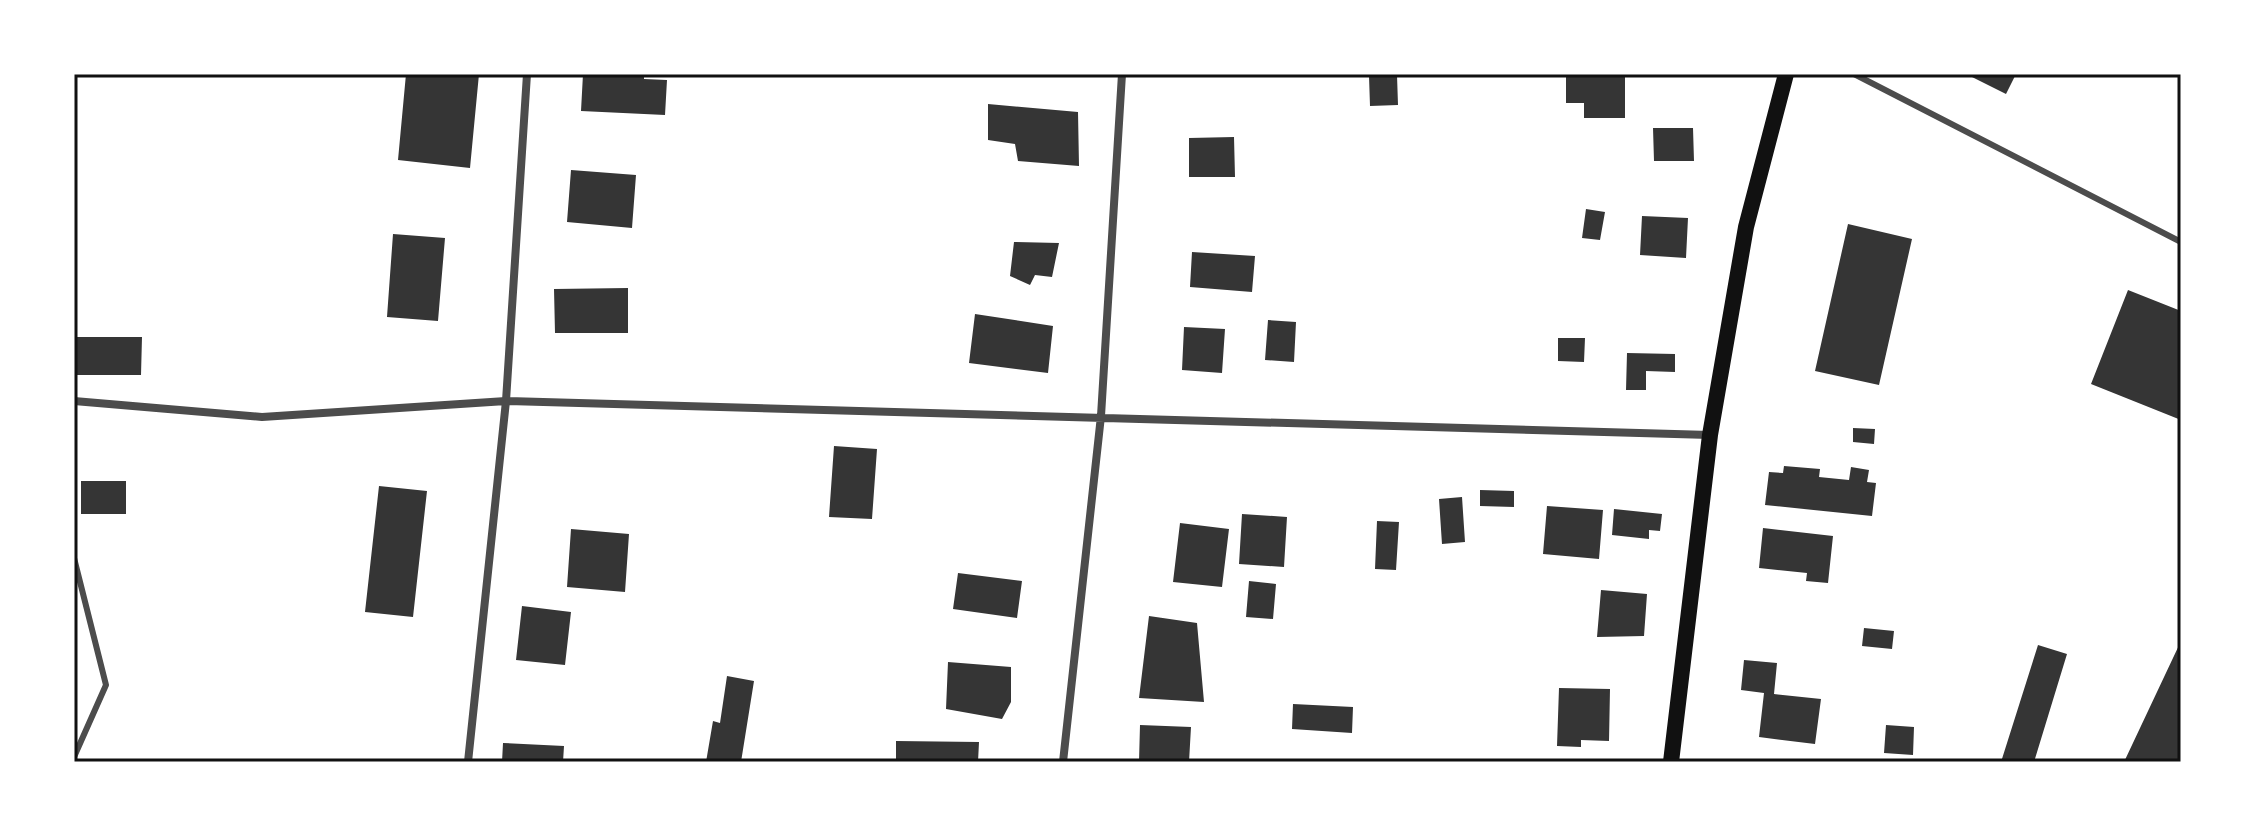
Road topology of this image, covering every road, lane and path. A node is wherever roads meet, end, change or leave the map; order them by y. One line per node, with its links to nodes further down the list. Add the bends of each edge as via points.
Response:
1 (527, 74): 7 (street)
2 (1122, 74): 8 (street)
3 (1786, 74): 9 (main road, via 1746,227)
4 (1854, 74): 5 (lane)
5 (2181, 242)
6 (74, 401): 7 (street, via 262,417)
7 (506, 401): 8 (street); 12 (street)
8 (1101, 416): 9 (street); 13 (street)
9 (1710, 435): 14 (main road)
10 (74, 558): 11 (lane, via 106,685)
11 (74, 757)
12 (468, 762)
13 (1063, 762)
14 (1671, 762)

